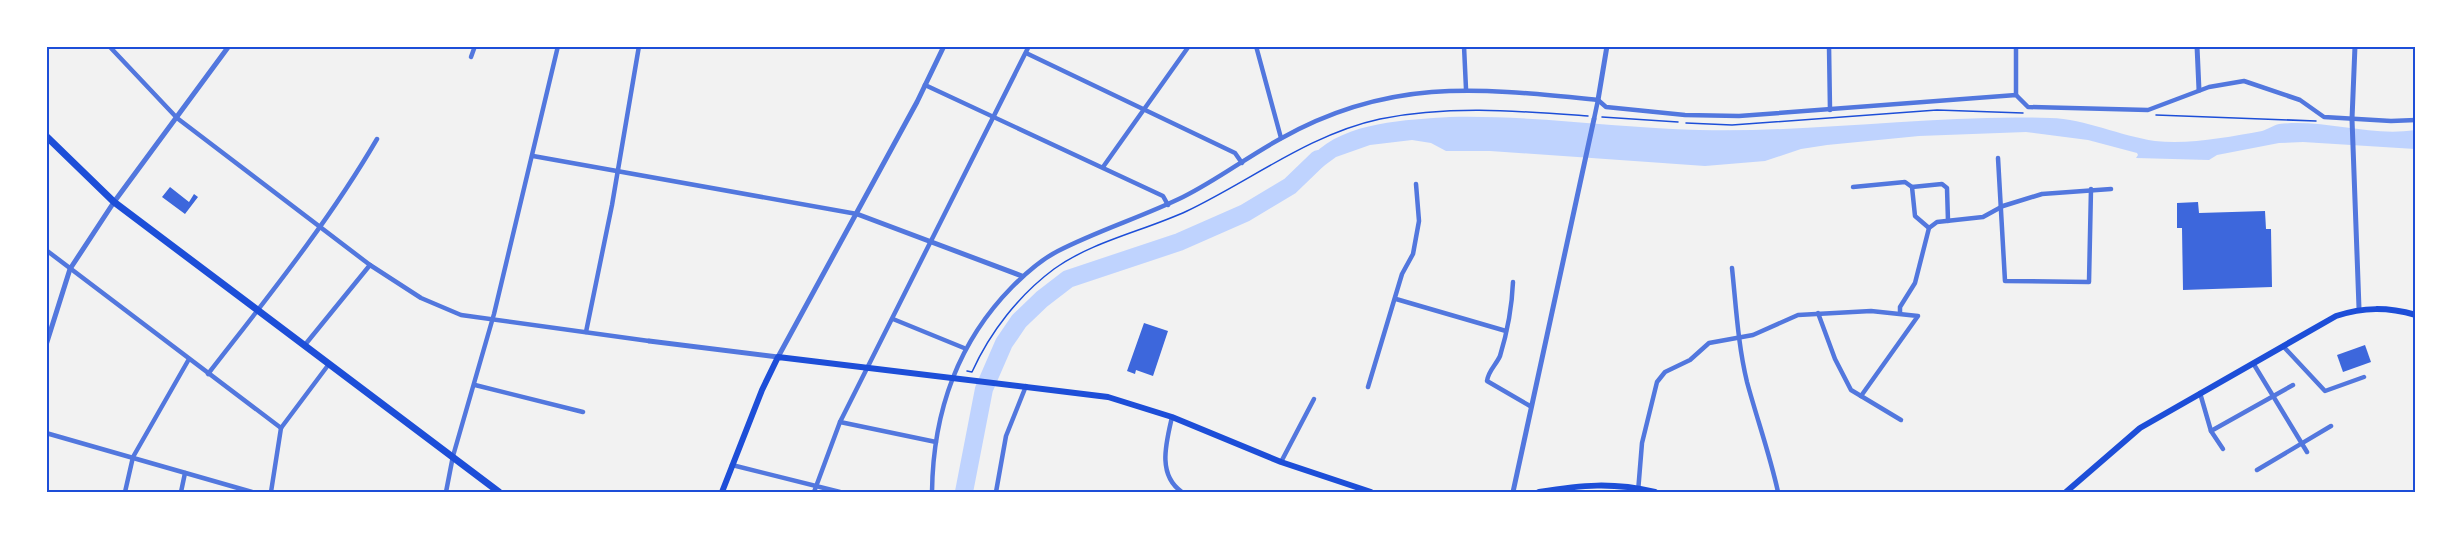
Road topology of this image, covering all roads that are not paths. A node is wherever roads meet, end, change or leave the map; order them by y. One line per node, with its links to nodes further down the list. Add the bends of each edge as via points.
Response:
1 (109, 46): 25 (street)
2 (229, 46): 25 (street)
3 (475, 46): 17 (street)
4 (558, 46): 33 (street)
5 (639, 46): 37 (street)
6 (944, 46): 18 (street)
7 (1029, 46): 16 (street)
8 (1189, 46): 23 (street)
9 (1256, 46): 31 (street)
10 (1464, 46): 19 (street)
11 (1607, 46): 22 (street)
12 (1829, 46): 24 (street)
13 (2016, 46): 21 (street)
14 (2197, 46): 20 (street)
15 (2355, 46): 29 (street)
16 (1026, 53): 23 (street); 26 (street)
17 (471, 57)
18 (925, 85): 26 (street); 46 (street)
19 (1466, 89): 22 (street); 31 (street, via 1379,99)
20 (2199, 90): 21 (street, via 2148,110 2028,107); 29 (street, via 2248,81 2300,100 2321,116)
21 (2016, 95): 24 (street)
22 (1598, 100): 24 (street, via 1605,107 1709,116); 27 (street)
23 (1144, 109): 35 (street, via 1235,153); 36 (street)
24 (1830, 110)
25 (177, 118): 43 (street); 48 (street)
26 (992, 118): 36 (street); 50 (street)
27 (1594, 118): 89 (street)
28 (2415, 120): 29 (street)
29 (2352, 121): 58 (street)
30 (46, 136): 43 (main road)
31 (1281, 138): 35 (street)
32 (377, 139): 48 (street)
33 (533, 156): 37 (street); 64 (street)
34 (1998, 158): 45 (street)
35 (1242, 163): 44 (street)
36 (1103, 167): 44 (street, via 1163,196)
37 (616, 172): 46 (street); 66 (street)
38 (1416, 184): 57 (street, via 1419,224 1413,254 1404,269)
39 (1853, 187): 40 (street, via 1905,182)
40 (1912, 187): 47 (street, via 1942,184 1947,188); 49 (street, via 1915,216)
41 (2091, 189): 42 (street); 45 (street, via 2042,194); 45 (street, via 2089,282 2005,281)
42 (2111, 189)
43 (114, 202): 54 (street); 59 (main road)
44 (1168, 205): 55 (street, via 1058,251)
45 (2003, 206): 47 (street, via 1983,217)
46 (857, 214): 50 (street); 73 (street)
47 (1948, 221): 49 (street)
48 (320, 227): 52 (street); 59 (street)
49 (1929, 228): 61 (street, via 1915,283)
50 (932, 241): 55 (street); 63 (street)
51 (46, 250): 54 (street)
52 (370, 266): 64 (street, via 445,311); 70 (street)
53 (1732, 268): 67 (street)
54 (70, 269): 69 (street); 74 (street)
55 (1022, 276): 72 (street, via 994,305)
56 (1514, 282): 65 (street)
57 (1396, 299): 65 (street); 84 (street)
58 (2359, 308): 62 (main road, via 2394,309); 71 (main road, via 2336,316)
59 (256, 311): 70 (main road); 78 (street)
60 (1818, 313): 61 (street); 67 (street, via 1798,315); 86 (street, via 1840,369 1851,390)
61 (1900, 313): 86 (street, via 1918,316)
62 (2415, 315)
63 (893, 319): 72 (street); 77 (street)
64 (491, 320): 66 (street); 82 (street)
65 (1506, 331): 89 (street, via 1487,381)
66 (586, 332): 68 (street)
67 (1739, 338): 109 (street, via 1709,343 1659,379 1643,434); 125 (street)
68 (649, 341): 73 (street)
69 (46, 345)
70 (304, 346): 76 (main road)
71 (2283, 346): 75 (main road); 80 (street, via 2325,391)
72 (964, 348): 79 (street)
73 (778, 357): 77 (main road); 105 (main road)
74 (189, 359): 78 (street); 103 (street)
75 (2253, 363): 85 (main road); 87 (street)
76 (329, 364): 95 (street); 102 (main road)
77 (868, 367): 79 (main road); 93 (street)
78 (208, 374): 95 (street)
79 (953, 377): 83 (main road); 98 (street)
80 (2364, 377)
81 (2293, 385): 87 (street)
82 (475, 386): 90 (street); 102 (street)
83 (1026, 386): 91 (main road, via 1108,397); 119 (street, via 1006,436)
84 (1368, 387)
85 (2200, 393): 96 (street); 126 (main road, via 2140,428)
86 (1861, 396): 92 (street)
87 (2273, 396): 96 (street); 99 (street)
88 (1314, 399): 104 (street)
89 (1530, 406): 122 (street)
90 (583, 412)
91 (1172, 417): 104 (main road); 120 (street, via 1165,454 1167,472 1171,485)
92 (1901, 420)
93 (840, 422): 98 (street); 108 (street)
94 (2331, 426): 99 (street)
95 (281, 428): 113 (street)
96 (2211, 431): 100 (street)
97 (46, 433): 103 (street)
98 (936, 442): 118 (street)
99 (2302, 443): 101 (street); 106 (street)
100 (2223, 449)
101 (2307, 452)
102 (453, 456): 114 (street); 115 (main road)
103 (133, 457): 107 (street); 110 (street)
104 (1281, 462): 121 (main road)
105 (732, 465): 108 (street); 116 (main road)
106 (2257, 470)
107 (186, 473): 111 (street); 112 (street)
108 (815, 490): 117 (street)
109 (1638, 490): 123 (main road, via 1613,484 1587,484); 124 (main road)
110 (124, 492)
111 (181, 492)
112 (252, 492)
113 (271, 492)
114 (446, 492)
115 (499, 492)
116 (722, 492)
117 (840, 492)
118 (932, 492)
119 (996, 492)
120 (1182, 492)
121 (1371, 492)
122 (1513, 492)
123 (1539, 492)
124 (1655, 492)
125 (1778, 492)
126 (2066, 492)

